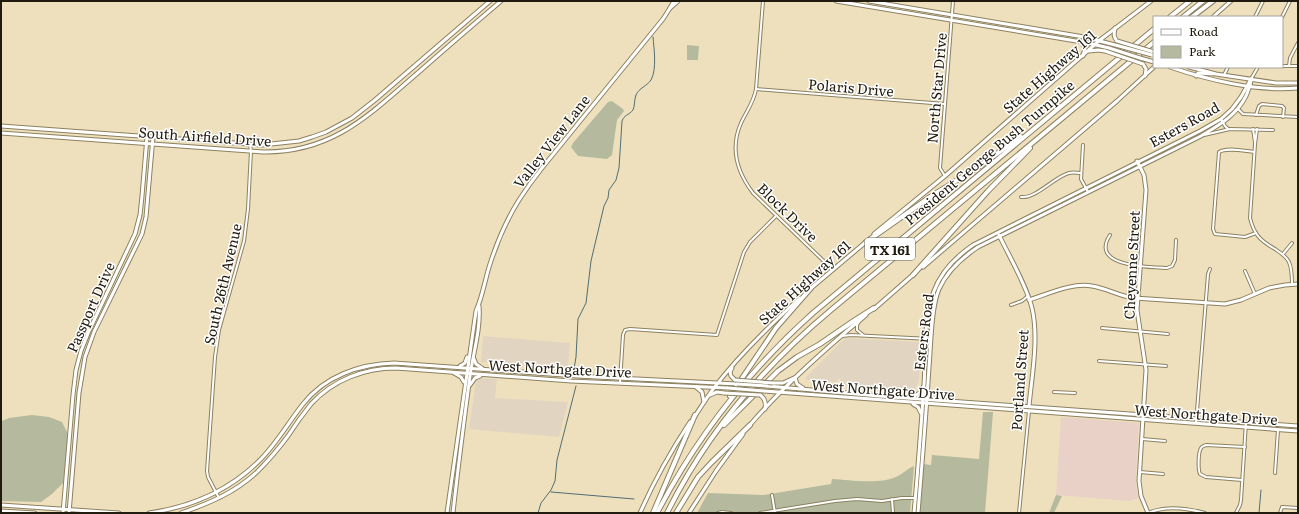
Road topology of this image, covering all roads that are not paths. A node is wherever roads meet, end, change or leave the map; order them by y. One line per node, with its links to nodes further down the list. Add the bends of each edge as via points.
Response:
1 (490, 1): 55 (main road, South Airfield Drive)
2 (501, 1): 60 (main road, South Airfield Drive)
3 (674, 1): 18 (main road, Valley View Lane)
4 (678, 1): 18 (main road, Valley View Lane)
5 (762, 1): 59 (street, Block Drive)
6 (836, 1): 16 (main road)
7 (869, 1): 17 (main road)
8 (953, 1): 20 (street, North Star Drive)
9 (1151, 1): 28 (main road, State Highway 161)
10 (1189, 1): 21 (highway)
11 (1203, 1): 22 (highway)
12 (1213, 1): 23 (highway)
13 (1231, 1): 24 (main road)
14 (1263, 1): 25 (street)
15 (1290, 1): 26 (street)
16 (852, 2): 19 (main road)
17 (898, 6): 19 (main road); 20 (main road)
18 (670, 8): 122 (main road, Valley View Lane, via 518,200 498,241)
19 (897, 11): 27 (main road)
20 (952, 15): 27 (street, North Star Drive); 30 (main road)
21 (1171, 16)
22 (1184, 16)
23 (1193, 16)
24 (1214, 16)
25 (1256, 16)
26 (1282, 16)
27 (952, 21): 31 (main road); 62 (street, North Star Drive)
28 (1115, 28): 32 (main road, State Highway 161); 38 (main road, bridge, via 1114,38 1117,41)
29 (1153, 31): 70 (highway, President George Bush Turnpike / TX 161)
30 (1050, 32): 31 (main road); 32 (main road)
31 (1049, 36): 33 (main road)
32 (1100, 40): 36 (main road, State Highway 161); 38 (main road, bridge)
33 (1080, 42): 36 (main road); 39 (main road, via 1085,48)
34 (1298, 42): 42 (street)
35 (1153, 43): 77 (highway, President George Bush Turnpike / TX 161)
36 (1095, 45): 37 (main road, State Highway 161); 40 (main road, bridge)
37 (1088, 52): 39 (main road, State Highway 161); 51 (main road, bridge, via 1105,51 1143,64 1146,69)
38 (1153, 55)
39 (1083, 56): 94 (main road, State Highway 161)
40 (1153, 62)
41 (1283, 66): 42 (street)
42 (1289, 66): 43 (street)
43 (1298, 66)
44 (1153, 68): 51 (main road)
45 (1173, 68): 52 (main road)
46 (1193, 68): 49 (main road)
47 (1228, 68): 50 (street)
48 (1257, 68): 53 (street)
49 (1216, 74): 50 (main road); 52 (main road, via 1198,73)
50 (1224, 75): 53 (main road)
51 (1144, 76): 113 (main road)
52 (1196, 76): 56 (main road)
53 (1251, 79): 54 (main road, via 1279,84); 56 (main road, Esters Road)
54 (1298, 83)
55 (390, 86): 60 (main road); 84 (main road, South Airfield Drive, via 352,118 326,132 298,141 270,145)
56 (1248, 86): 57 (main road); 61 (main road, Esters Road); 67 (main road, Esters Road)
57 (1259, 87): 58 (main road); 61 (main road, via 1251,90)
58 (1298, 88)
59 (756, 89): 62 (street, Polaris Drive); 100 (street, Block Drive, via 736,138 736,159 746,184)
60 (396, 92): 89 (main road, South Airfield Drive, via 356,124 330,138 284,151)
61 (1242, 103): 63 (main road, Esters Road)
62 (945, 104): 94 (street, North Star Drive, via 940,168)
63 (1238, 109): 64 (street, via 1243,114); 68 (main road, Esters Road)
64 (1256, 115): 65 (street); 65 (street, via 1262,104 1282,106)
65 (1284, 117): 66 (street)
66 (1298, 117)
67 (1221, 119): 68 (street); 85 (main road, Esters Road)
68 (1224, 122): 71 (street); 78 (main road, Esters Road)
69 (1, 126): 75 (main road, South Airfield Drive)
70 (1035, 128): 106 (highway); 179 (highway, President George Bush Turnpike / TX 161, via 804,320 750,375)
71 (1230, 129): 72 (street); 78 (street)
72 (1253, 129): 73 (street); 86 (street)
73 (1257, 129): 74 (street); 86 (street)
74 (1273, 130)
75 (78, 131): 79 (main road, South Airfield Drive); 81 (main road)
76 (1, 133): 81 (main road, South Airfield Drive)
77 (1041, 136): 113 (highway); 195 (highway, President George Bush Turnpike / TX 161, via 804,333 759,379)
78 (1201, 136): 88 (main road, Esters Road)
79 (147, 137): 80 (main road, South Airfield Drive); 82 (main road, Passport Drive)
80 (153, 137): 83 (main road, Passport Drive); 84 (main road, South Airfield Drive)
81 (77, 139): 82 (main road, South Airfield Drive)
82 (146, 143): 83 (main road, South Airfield Drive); 97 (main road, Passport Drive)
83 (153, 144): 89 (main road, South Airfield Drive); 98 (main road, Passport Drive)
84 (250, 144): 89 (street, South 26th Avenue)
85 (1174, 144): 88 (main road); 91 (main road, Esters Road)
86 (1255, 144): 90 (street)
87 (1083, 145): 93 (street)
88 (1176, 148): 92 (main road, Esters Road)
89 (251, 151): 205 (street, South 26th Avenue, via 244,241 219,330 215,357 206,464 208,477)
90 (1255, 152): 102 (street, via 1250,214); 102 (street, via 1219,152 1213,229 1215,234 1245,237)
91 (1137, 161): 92 (main road, Cheyenne Street); 95 (main road, Esters Road)
92 (1139, 166): 96 (main road, Esters Road); 109 (main road, Cheyenne Street, via 1144,175 1146,190)
93 (1082, 173): 95 (street); 99 (street, via 1067,174 1038,191)
94 (945, 176): 106 (main road, State Highway 161)
95 (1085, 188): 96 (street); 101 (main road, Esters Road)
96 (1088, 192): 104 (main road, Esters Road)
97 (142, 196): 98 (main road); 199 (main road, Passport Drive, via 140,215 133,238 81,351 76,370)
98 (148, 196): 200 (main road, Passport Drive, via 141,236 94,332 85,357 79,393)
99 (1021, 197)
100 (776, 216): 111 (street, Block Drive); 153 (street, via 750,242 744,252 717,335 630,328 625,330)
101 (997, 232): 104 (main road, Portland Street); 114 (main road, Esters Road, via 964,251)
102 (1256, 233): 108 (street, via 1268,245)
103 (1110, 235): 109 (street, via 1107,240 1107,255 1124,263)
104 (999, 237): 115 (main road, Esters Road, via 972,252 950,272); 120 (main road, Portland Street)
105 (1176, 240): 109 (street, via 1175,260 1172,266)
106 (866, 242): 111 (main road, State Highway 161)
107 (1292, 243): 108 (street)
108 (1283, 254): 116 (street, via 1290,264)
109 (1140, 266): 121 (main road, Cheyenne Street)
110 (1210, 269): 123 (street)
111 (833, 270): 118 (main road, State Highway 161)
112 (1245, 271): 119 (street)
113 (913, 275): 125 (main road)
114 (938, 282): 115 (main road); 132 (main road, Esters Road, via 929,308)
115 (942, 284): 133 (main road, Esters Road, via 936,297)
116 (1292, 284): 117 (main road); 119 (main road, via 1275,286)
117 (1298, 284)
118 (811, 288): 139 (main road, State Highway 161); 179 (highway, via 776,328)
119 (1256, 294): 123 (main road, via 1231,303)
120 (1028, 298): 121 (main road, via 1084,285 1125,297); 124 (street); 174 (main road, Portland Street, via 1035,333)
121 (1138, 298): 123 (main road); 128 (main road, Cheyenne Street, via 1137,315)
122 (479, 304): 134 (main road, Valley View Lane); 135 (main road, Valley View Lane)
123 (1205, 304): 184 (street)
124 (1011, 305)
125 (874, 308): 126 (main road); 195 (highway, via 778,370)
126 (862, 319): 130 (street, via 857,325); 131 (main road)
127 (1102, 328): 128 (street)
128 (1140, 331): 129 (street); 138 (main road, Cheyenne Street)
129 (1168, 334)
130 (864, 336): 131 (street); 132 (street)
131 (840, 337): 151 (main road)
132 (926, 339): 133 (street); 156 (main road, Esters Road)
133 (931, 339): 168 (main road, Esters Road)
134 (470, 352): 141 (main road, via 464,363); 143 (main road, Valley View Lane)
135 (474, 359): 144 (main road, Valley View Lane); 145 (main road, via 478,366)
136 (1099, 360): 138 (street)
137 (384, 363): 141 (main road, West Northgate Drive); 142 (main road); 190 (main road, West Northgate Drive, via 350,370 329,381 304,404)
138 (1146, 364): 140 (street); 181 (main road, Cheyenne Street)
139 (732, 366): 151 (main road, bridge, via 730,372 735,380 783,383); 154 (main road, State Highway 161)
140 (1166, 366)
141 (457, 367): 143 (main road, West Northgate Drive)
142 (384, 368): 146 (main road, West Northgate Drive); 193 (main road, West Northgate Drive, via 352,376 330,388 311,404)
143 (467, 368): 144 (main road, West Northgate Drive); 147 (main road, Valley View Lane)
144 (472, 368): 145 (main road, West Northgate Drive); 148 (main road, Valley View Lane)
145 (491, 370): 149 (main road, West Northgate Drive)
146 (451, 372): 147 (main road, West Northgate Drive); 155 (main road, via 461,376)
147 (466, 373): 148 (main road, West Northgate Drive); 155 (main road, Valley View Lane)
148 (471, 374): 150 (main road, West Northgate Drive); 157 (main road, Valley View Lane)
149 (544, 374): 152 (main road); 153 (main road, West Northgate Drive)
150 (482, 375): 152 (main road, West Northgate Drive); 157 (main road, via 475,378)
151 (795, 378): 160 (main road); 161 (main road, via 797,384)
152 (544, 379): 153 (main road, West Northgate Drive)
153 (621, 380): 154 (main road, West Northgate Drive); 158 (main road, West Northgate Drive)
154 (719, 382): 159 (main road, State Highway 161); 160 (main road, West Northgate Drive, bridge)
155 (465, 384): 220 (main road, Valley View Lane)
156 (924, 386): 167 (main road, via 921,392); 168 (main road, Esters Road)
157 (469, 387): 221 (main road, Valley View Lane)
158 (696, 387): 159 (main road, West Northgate Drive); 171 (main road, via 702,392)
159 (714, 387): 162 (main road, West Northgate Drive, bridge); 165 (main road, State Highway 161)
160 (786, 388): 161 (main road, West Northgate Drive); 162 (main road)
161 (806, 389): 166 (main road, West Northgate Drive)
162 (781, 392): 169 (main road, West Northgate Drive); 176 (main road)
163 (1054, 392): 164 (street)
164 (1075, 393)
165 (709, 396): 171 (main road, State Highway 161); 176 (main road, bridge, via 717,392 760,395 766,403)
166 (879, 396): 167 (main road, West Northgate Drive); 169 (main road)
167 (911, 397): 168 (main road, West Northgate Drive)
168 (925, 398): 170 (main road, West Northgate Drive); 173 (main road, Esters Road)
169 (878, 400): 172 (main road, West Northgate Drive)
170 (978, 402): 174 (main road, West Northgate Drive); 175 (main road)
171 (704, 403): 183 (main road, State Highway 161)
172 (912, 403): 173 (main road, West Northgate Drive); 180 (main road)
173 (925, 404): 175 (main road, West Northgate Drive); 180 (main road, Esters Road); 208 (main road, Esters Road)
174 (1029, 406): 177 (main road, West Northgate Drive); 178 (main road, Portland Street)
175 (979, 408): 178 (main road, West Northgate Drive)
176 (765, 409): 188 (main road)
177 (1073, 409): 181 (main road, West Northgate Drive); 182 (main road)
178 (1029, 411): 182 (main road, West Northgate Drive); 234 (street, Portland Street)
179 (719, 413): 224 (highway, President George Bush Turnpike / TX 161, via 690,455)
180 (922, 414): 208 (main road, Esters Road)
181 (1144, 414): 184 (main road, West Northgate Drive); 185 (main road, Cheyenne Street)
182 (1073, 415): 185 (main road, West Northgate Drive)
183 (695, 416): 222 (main road, State Highway 161, via 674,447); 223 (highway)
184 (1196, 418): 186 (main road, West Northgate Drive); 187 (street)
185 (1143, 420): 187 (main road, West Northgate Drive); 196 (main road, Cheyenne Street)
186 (1246, 422): 189 (main road, West Northgate Drive); 191 (street)
187 (1196, 424): 191 (main road, West Northgate Drive)
188 (750, 425): 226 (highway, via 698,477); 227 (main road)
189 (1298, 426)
190 (286, 428): 193 (main road); 205 (main road, West Northgate Drive, via 268,452 249,470)
191 (1246, 428): 192 (main road, West Northgate Drive); 198 (street)
192 (1278, 430): 194 (main road, West Northgate Drive); 202 (street)
193 (291, 432): 207 (main road, West Northgate Drive, via 258,471 240,486)
194 (1298, 432)
195 (716, 434): 225 (highway, President George Bush Turnpike / TX 161)
196 (1142, 439): 197 (street); 201 (main road, Cheyenne Street)
197 (1165, 440)
198 (1244, 447): 204 (street); 204 (street, via 1206,444 1200,449 1199,459 1199,473 1203,476)
199 (67, 466): 200 (main road); 213 (main road, Passport Drive)
200 (74, 466): 214 (main road, Passport Drive)
201 (1139, 472): 203 (street); 235 (main road, Cheyenne Street, via 1140,491)
202 (1275, 473)
203 (1163, 474)
204 (1242, 480): 237 (street, via 1241,500)
205 (217, 493): 207 (street, South 26th Avenue); 218 (main road, West Northgate Drive, via 180,507)
206 (772, 495): 215 (street)
207 (219, 498): 219 (main road, West Northgate Drive)
208 (917, 498): 209 (street); 232 (main road, Esters Road); 233 (main road, Esters Road)
209 (892, 499): 215 (street, via 828,502); 231 (street)
210 (1, 505): 213 (main road)
211 (1298, 508): 238 (street, via 1282,507)
212 (1, 511): 216 (main road)
213 (63, 511): 214 (main road)
214 (69, 511): 217 (main road)
215 (775, 512): 230 (street)
216 (35, 513)
217 (119, 513)
218 (149, 513)
219 (181, 513)
220 (447, 513)
221 (453, 513)
222 (640, 513)
223 (653, 513)
224 (657, 513)
225 (667, 513)
226 (676, 513)
227 (689, 513)
228 (718, 513): 229 (street)
229 (731, 513)
230 (760, 513)
231 (893, 513)
232 (914, 513)
233 (918, 513)
234 (1019, 513)
235 (1148, 513): 236 (street, via 1160,508 1170,508)
236 (1205, 513)
237 (1236, 513)
238 (1280, 513)

